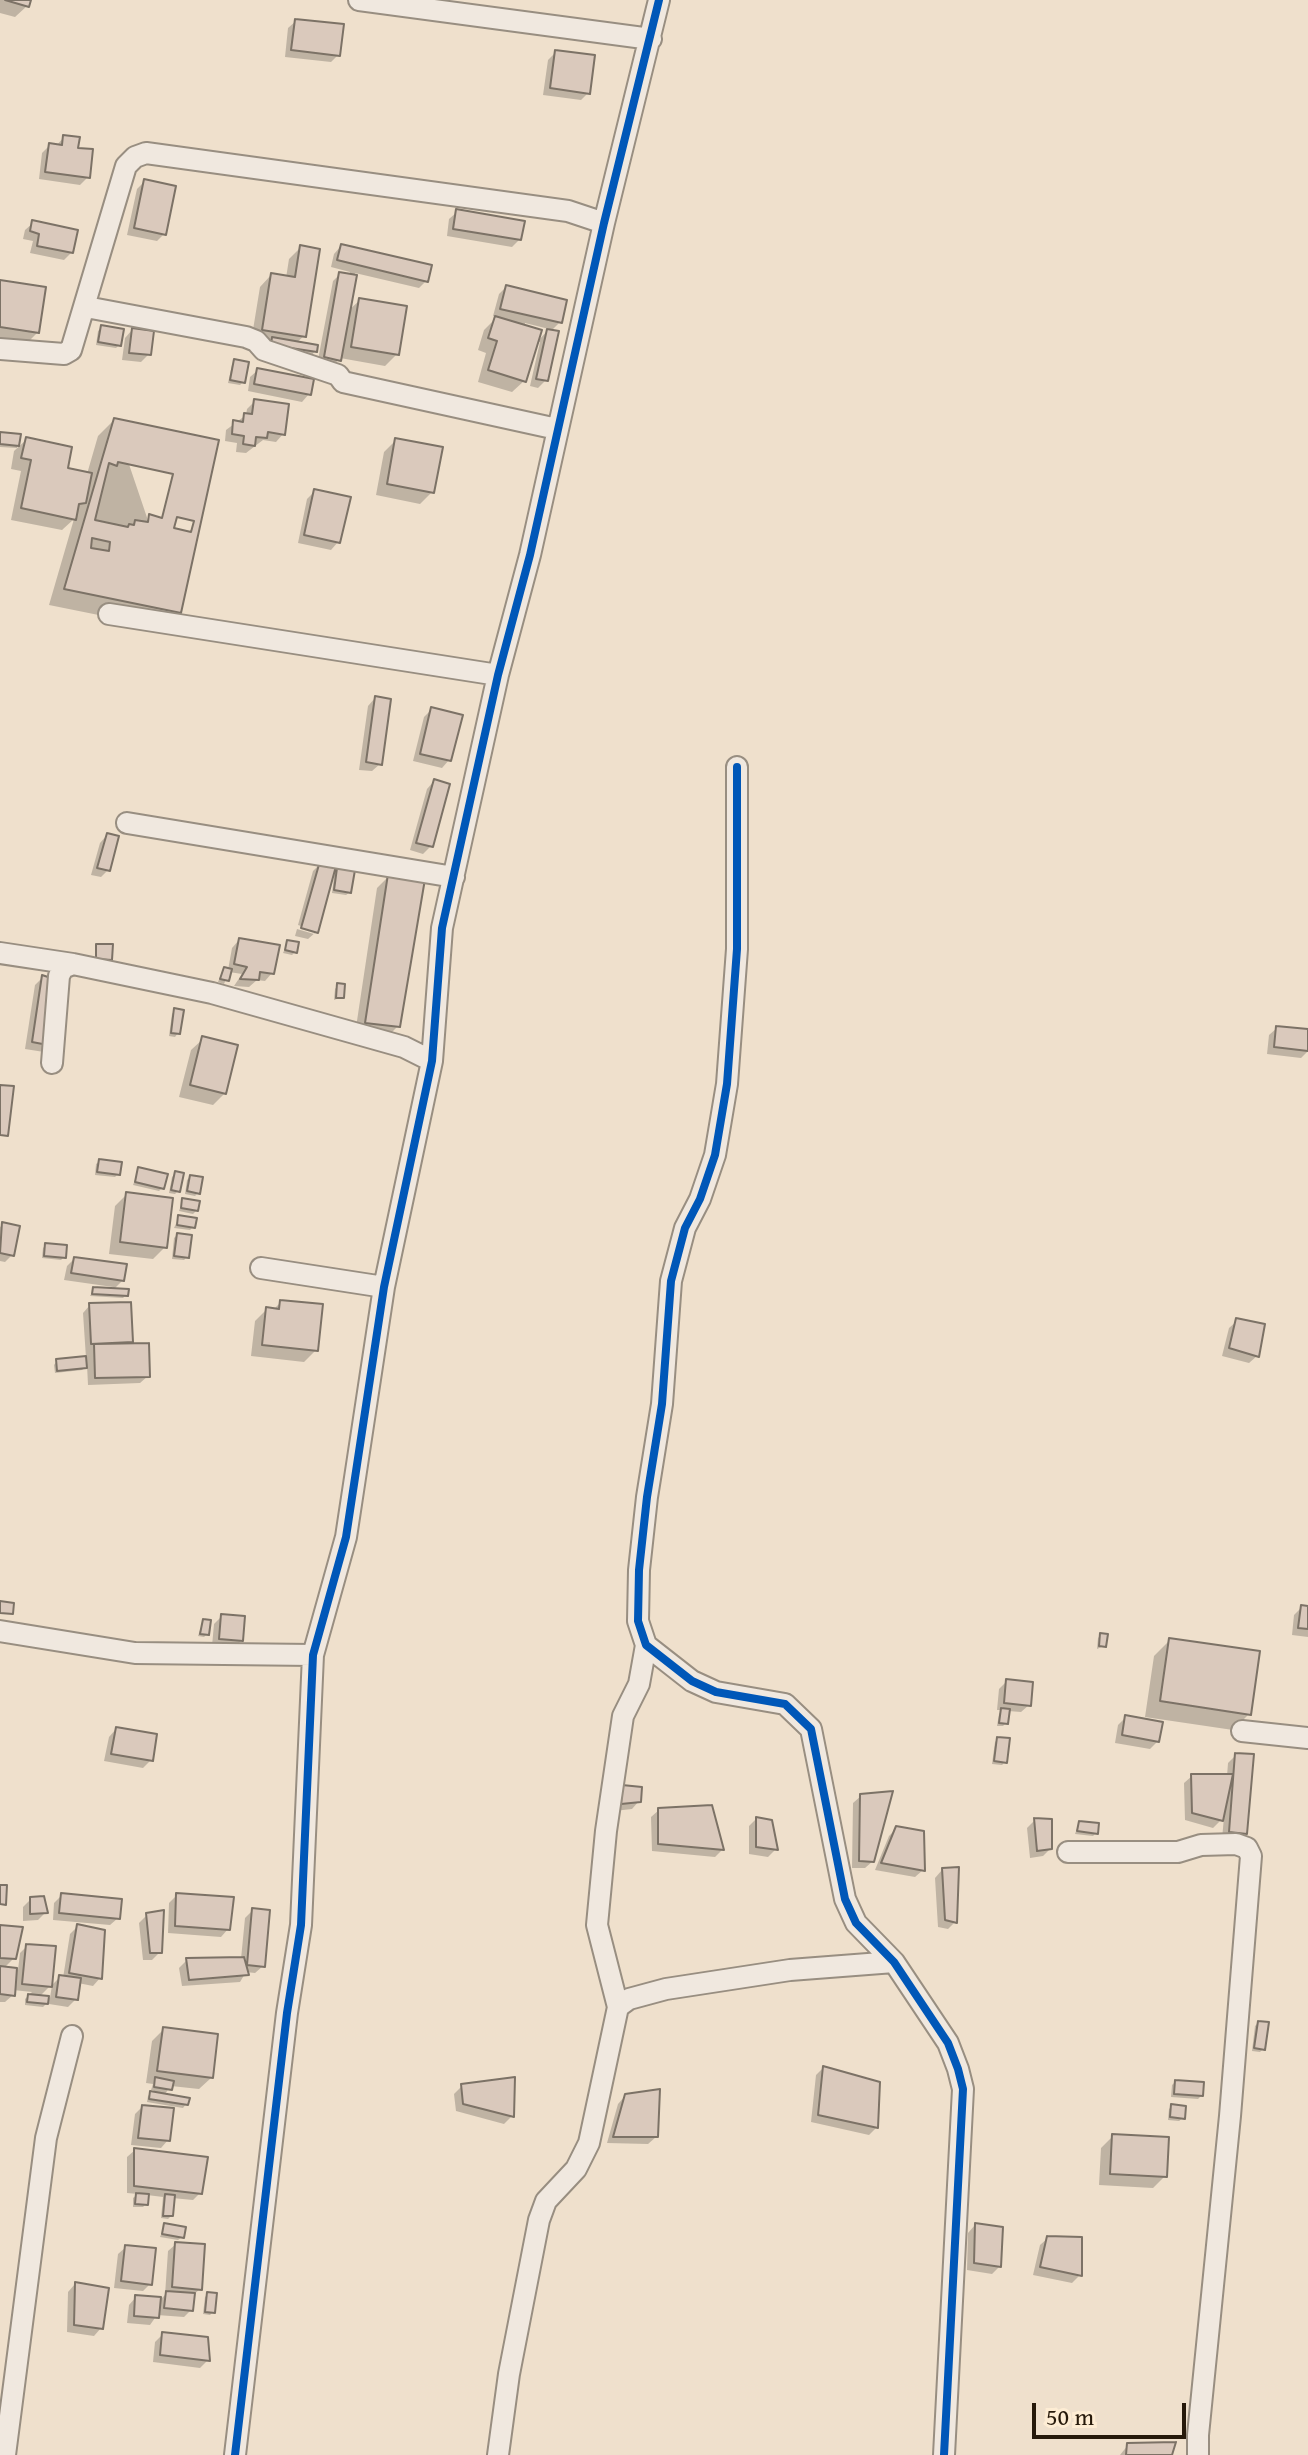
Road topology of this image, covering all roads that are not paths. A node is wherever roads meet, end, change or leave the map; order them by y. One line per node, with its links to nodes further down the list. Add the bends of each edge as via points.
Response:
1 (359, 0): 3 (street)
2 (659, 0): 3 (street)
3 (651, 39): 4 (street)
4 (604, 223): 5 (street, via 568,211 146,153 126,166); 7 (street)
5 (86, 307): 6 (street, via 71,350 64,354); 7 (street, via 246,337 264,350 338,375 343,382)
6 (0, 349)
7 (557, 429): 9 (street)
8 (109, 614): 9 (street)
9 (498, 675): 12 (street)
10 (737, 767): 20 (street, via 737,949 727,1084 715,1155 685,1228 671,1281 662,1404 639,1570 638,1621)
11 (127, 823): 12 (street)
12 (454, 877): 15 (street, via 442,928)
13 (0, 953): 14 (street)
14 (73, 964): 15 (street, via 212,993 404,1047); 16 (street, via 59,976)
15 (432, 1061): 18 (street)
16 (52, 1063)
17 (261, 1268): 18 (street)
18 (384, 1287): 21 (street, via 346,1537)
19 (0, 1631): 21 (street, via 135,1653)
20 (646, 1645): 25 (street, via 692,1681 716,1692 785,1704 811,1729 845,1899 856,1923); 26 (street, via 639,1684 623,1716 597,1925)
21 (313, 1655): 29 (street, via 301,1925)
22 (1242, 1731): 23 (street)
23 (1308, 1738)
24 (1068, 1852): 32 (street, via 1178,1852 1236,1844 1251,1856)
25 (894, 1962): 26 (street, via 790,1970 666,1989); 31 (street, via 948,2043 963,2089)
26 (618, 2007): 30 (street, via 589,2143 576,2169 546,2201 539,2220)
27 (72, 2036): 28 (street, via 46,2138)
28 (5, 2455)
29 (235, 2455)
30 (498, 2455)
31 (944, 2455)
32 (1198, 2455)

